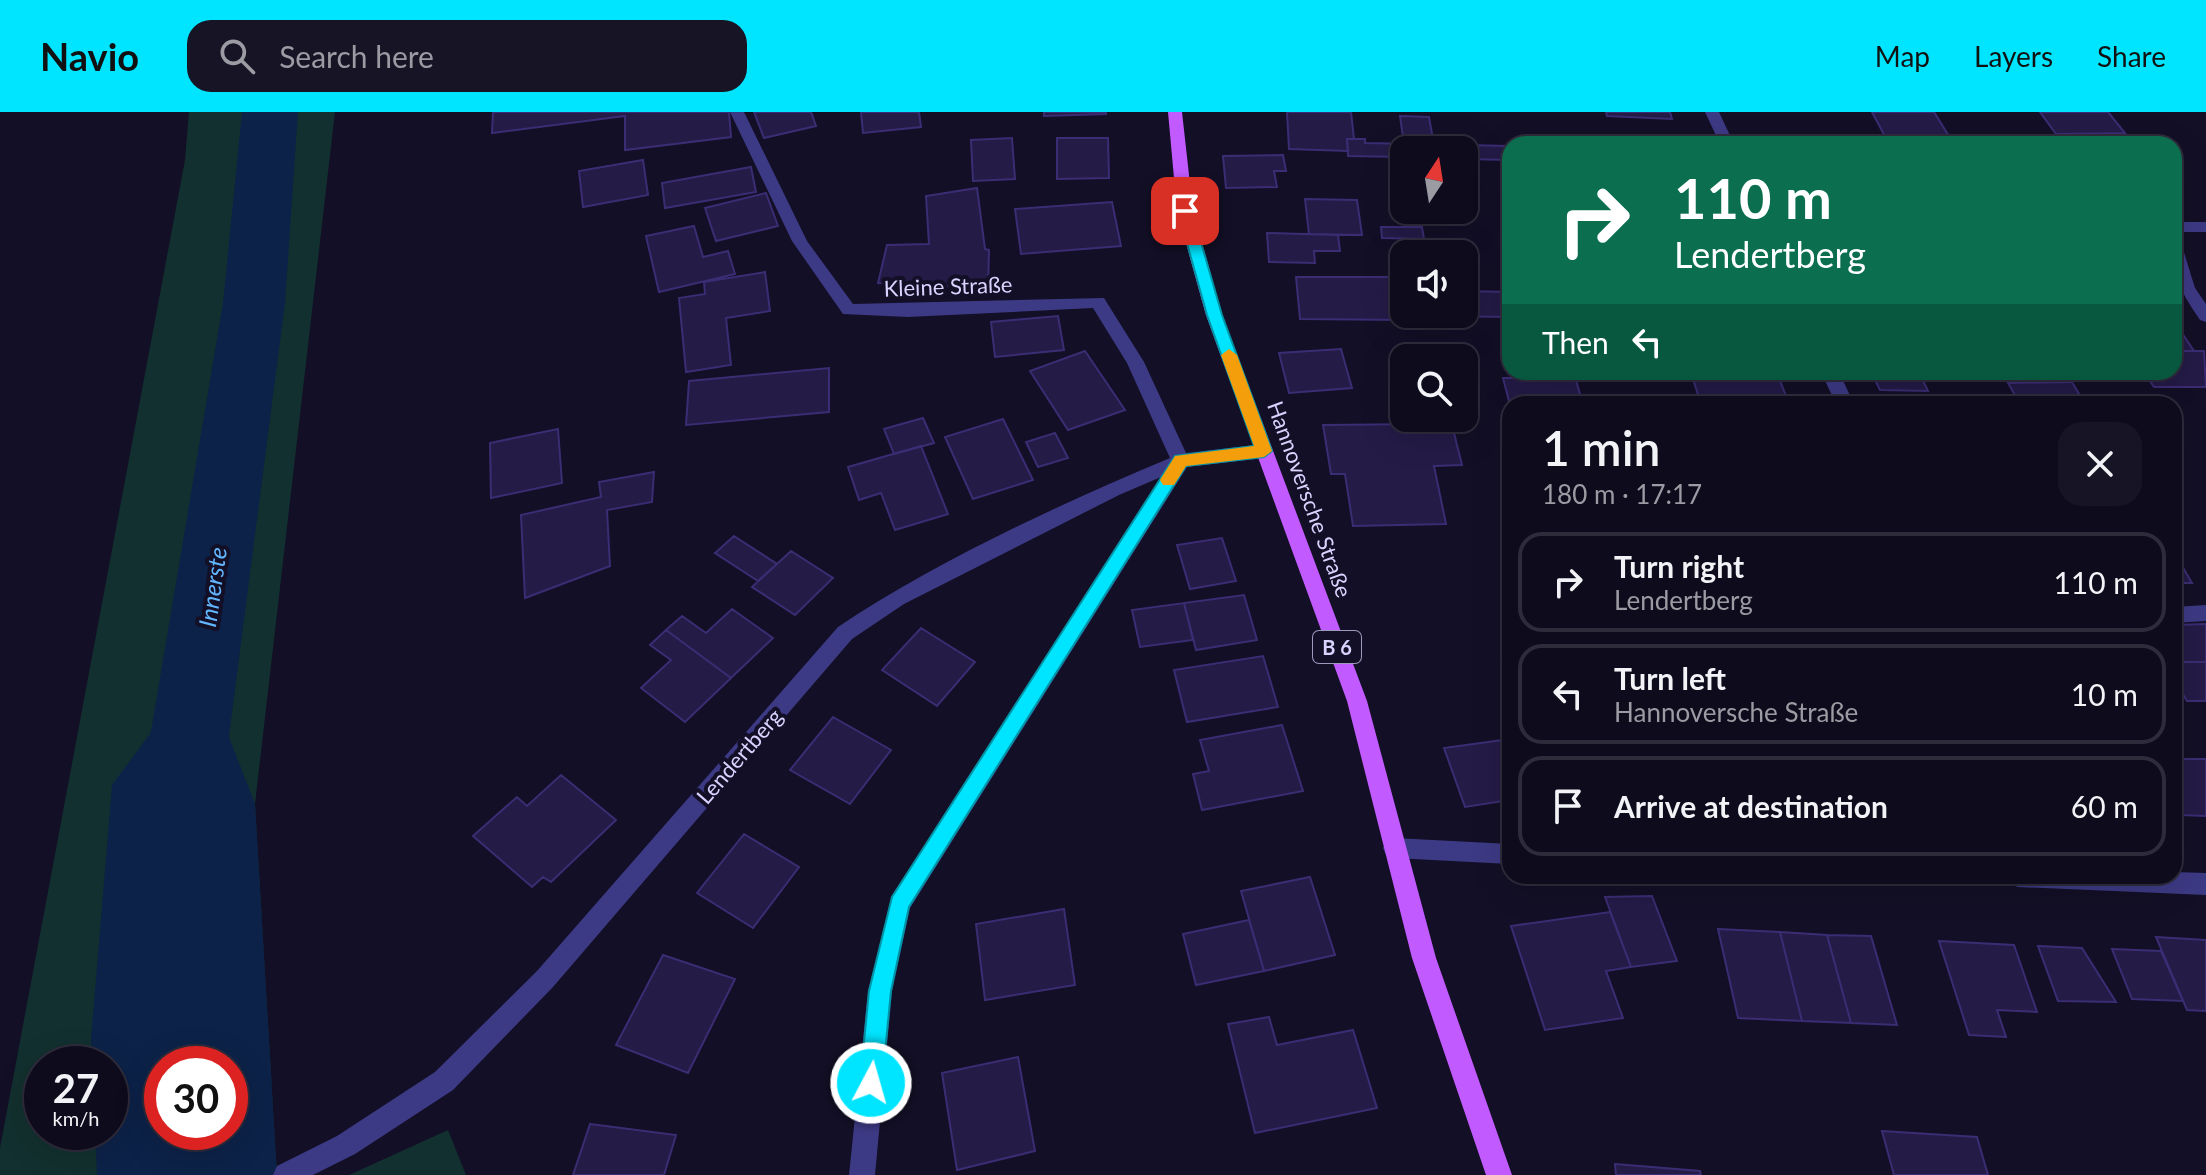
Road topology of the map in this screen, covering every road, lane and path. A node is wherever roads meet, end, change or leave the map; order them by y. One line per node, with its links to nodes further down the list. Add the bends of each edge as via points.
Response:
1 (737, 112): 10 (street, Kleine Straße, via 825,284 849,310 1098,302 1135,362)
2 (1175, 112): 9 (main road, Hannoversche Straße / B 6, via 1185,211 1214,315)
3 (1712, 112): 4 (street)
4 (1723, 136)
5 (2182, 227): 6 (street)
6 (2206, 227)
7 (2182, 272): 8 (street)
8 (2206, 316)
9 (1264, 451): 10 (street, Lendertberg); 13 (main road, Hannoversche Straße / B 6, via 1357,701)
10 (1181, 461): 17 (street, Lendertberg, via 897,598 845,633 545,979 444,1081 346,1145); 18 (street, via 900,904 880,991)
11 (2206, 613): 12 (street)
12 (2182, 614)
13 (1394, 848): 14 (street); 19 (main road, Hannoversche Straße / B 6, via 1424,958)
14 (1502, 854)
15 (2182, 883): 16 (street)
16 (2206, 884)
17 (289, 1174)
18 (862, 1175)
19 (1499, 1175)

